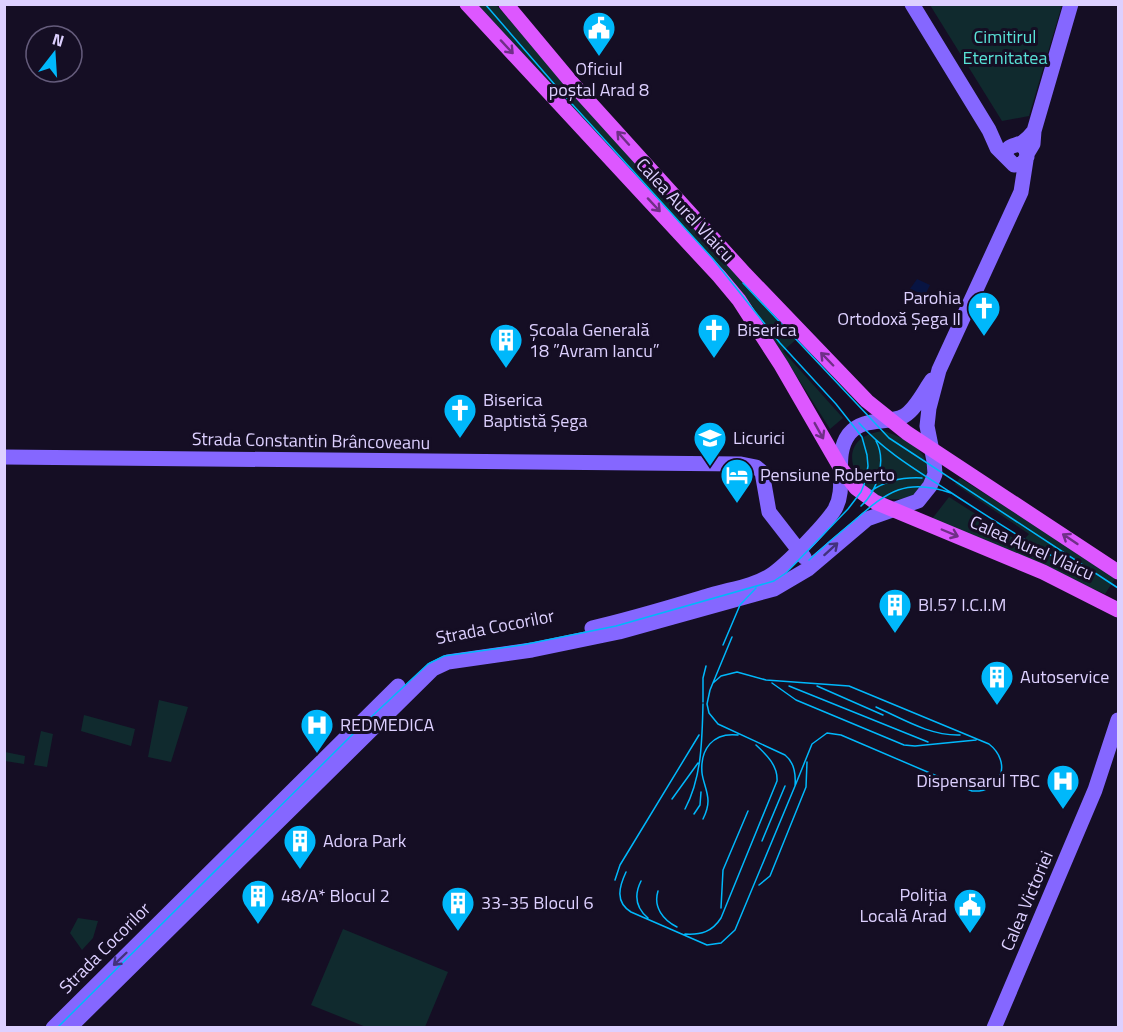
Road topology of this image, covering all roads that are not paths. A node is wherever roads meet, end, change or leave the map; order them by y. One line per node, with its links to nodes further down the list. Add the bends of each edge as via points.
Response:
1 (467, 4): 10 (main road, Calea Aurel Vlaicu, one-way to 10, via 739,300)
2 (506, 4): 7 (main road, Calea Aurel Vlaicu, one-way to 2, via 745,274)
3 (912, 4): 5 (main road, via 997,148)
4 (1071, 4): 5 (main road, via 1033,144)
5 (1017, 154): 6 (main road, via 1021,189)
6 (939, 370): 7 (main road, via 908,414); 8 (main road, via 927,419)
7 (890, 420): 8 (main road, Calea Aurel Vlaicu); 10 (main road, via 868,422 852,432 844,444)
8 (932, 449): 11 (main road, via 935,470 930,486 918,501); 13 (main road, Calea Aurel Vlaicu, one-way to 8)
9 (4, 457): 12 (main road, Strada Constantin Brâncoveanu, via 741,464 762,472 769,512)
10 (840, 467): 11 (main road, Calea Aurel Vlaicu, via 865,496); 12 (main road, Strada Cocorilor, via 838,504)
11 (896, 510): 12 (main road, Strada Cocorilor, one-way to 11, via 867,519); 14 (main road, Calea Aurel Vlaicu, one-way to 14)
12 (805, 560): 18 (main road, Strada Cocorilor, one-way to 18, via 753,583 621,621 445,653 425,663); 19 (main road, Strada Cocorilor, via 774,589 652,624 532,650 448,662 433,669)
13 (1119, 572)
14 (1119, 610)
15 (1119, 720): 17 (main road, Calea Victoriei)
16 (1119, 754): 17 (main road, Calea Victoriei)
17 (1099, 785): 20 (main road, Calea Victoriei)
18 (52, 1028)
19 (69, 1028)
20 (993, 1028)

